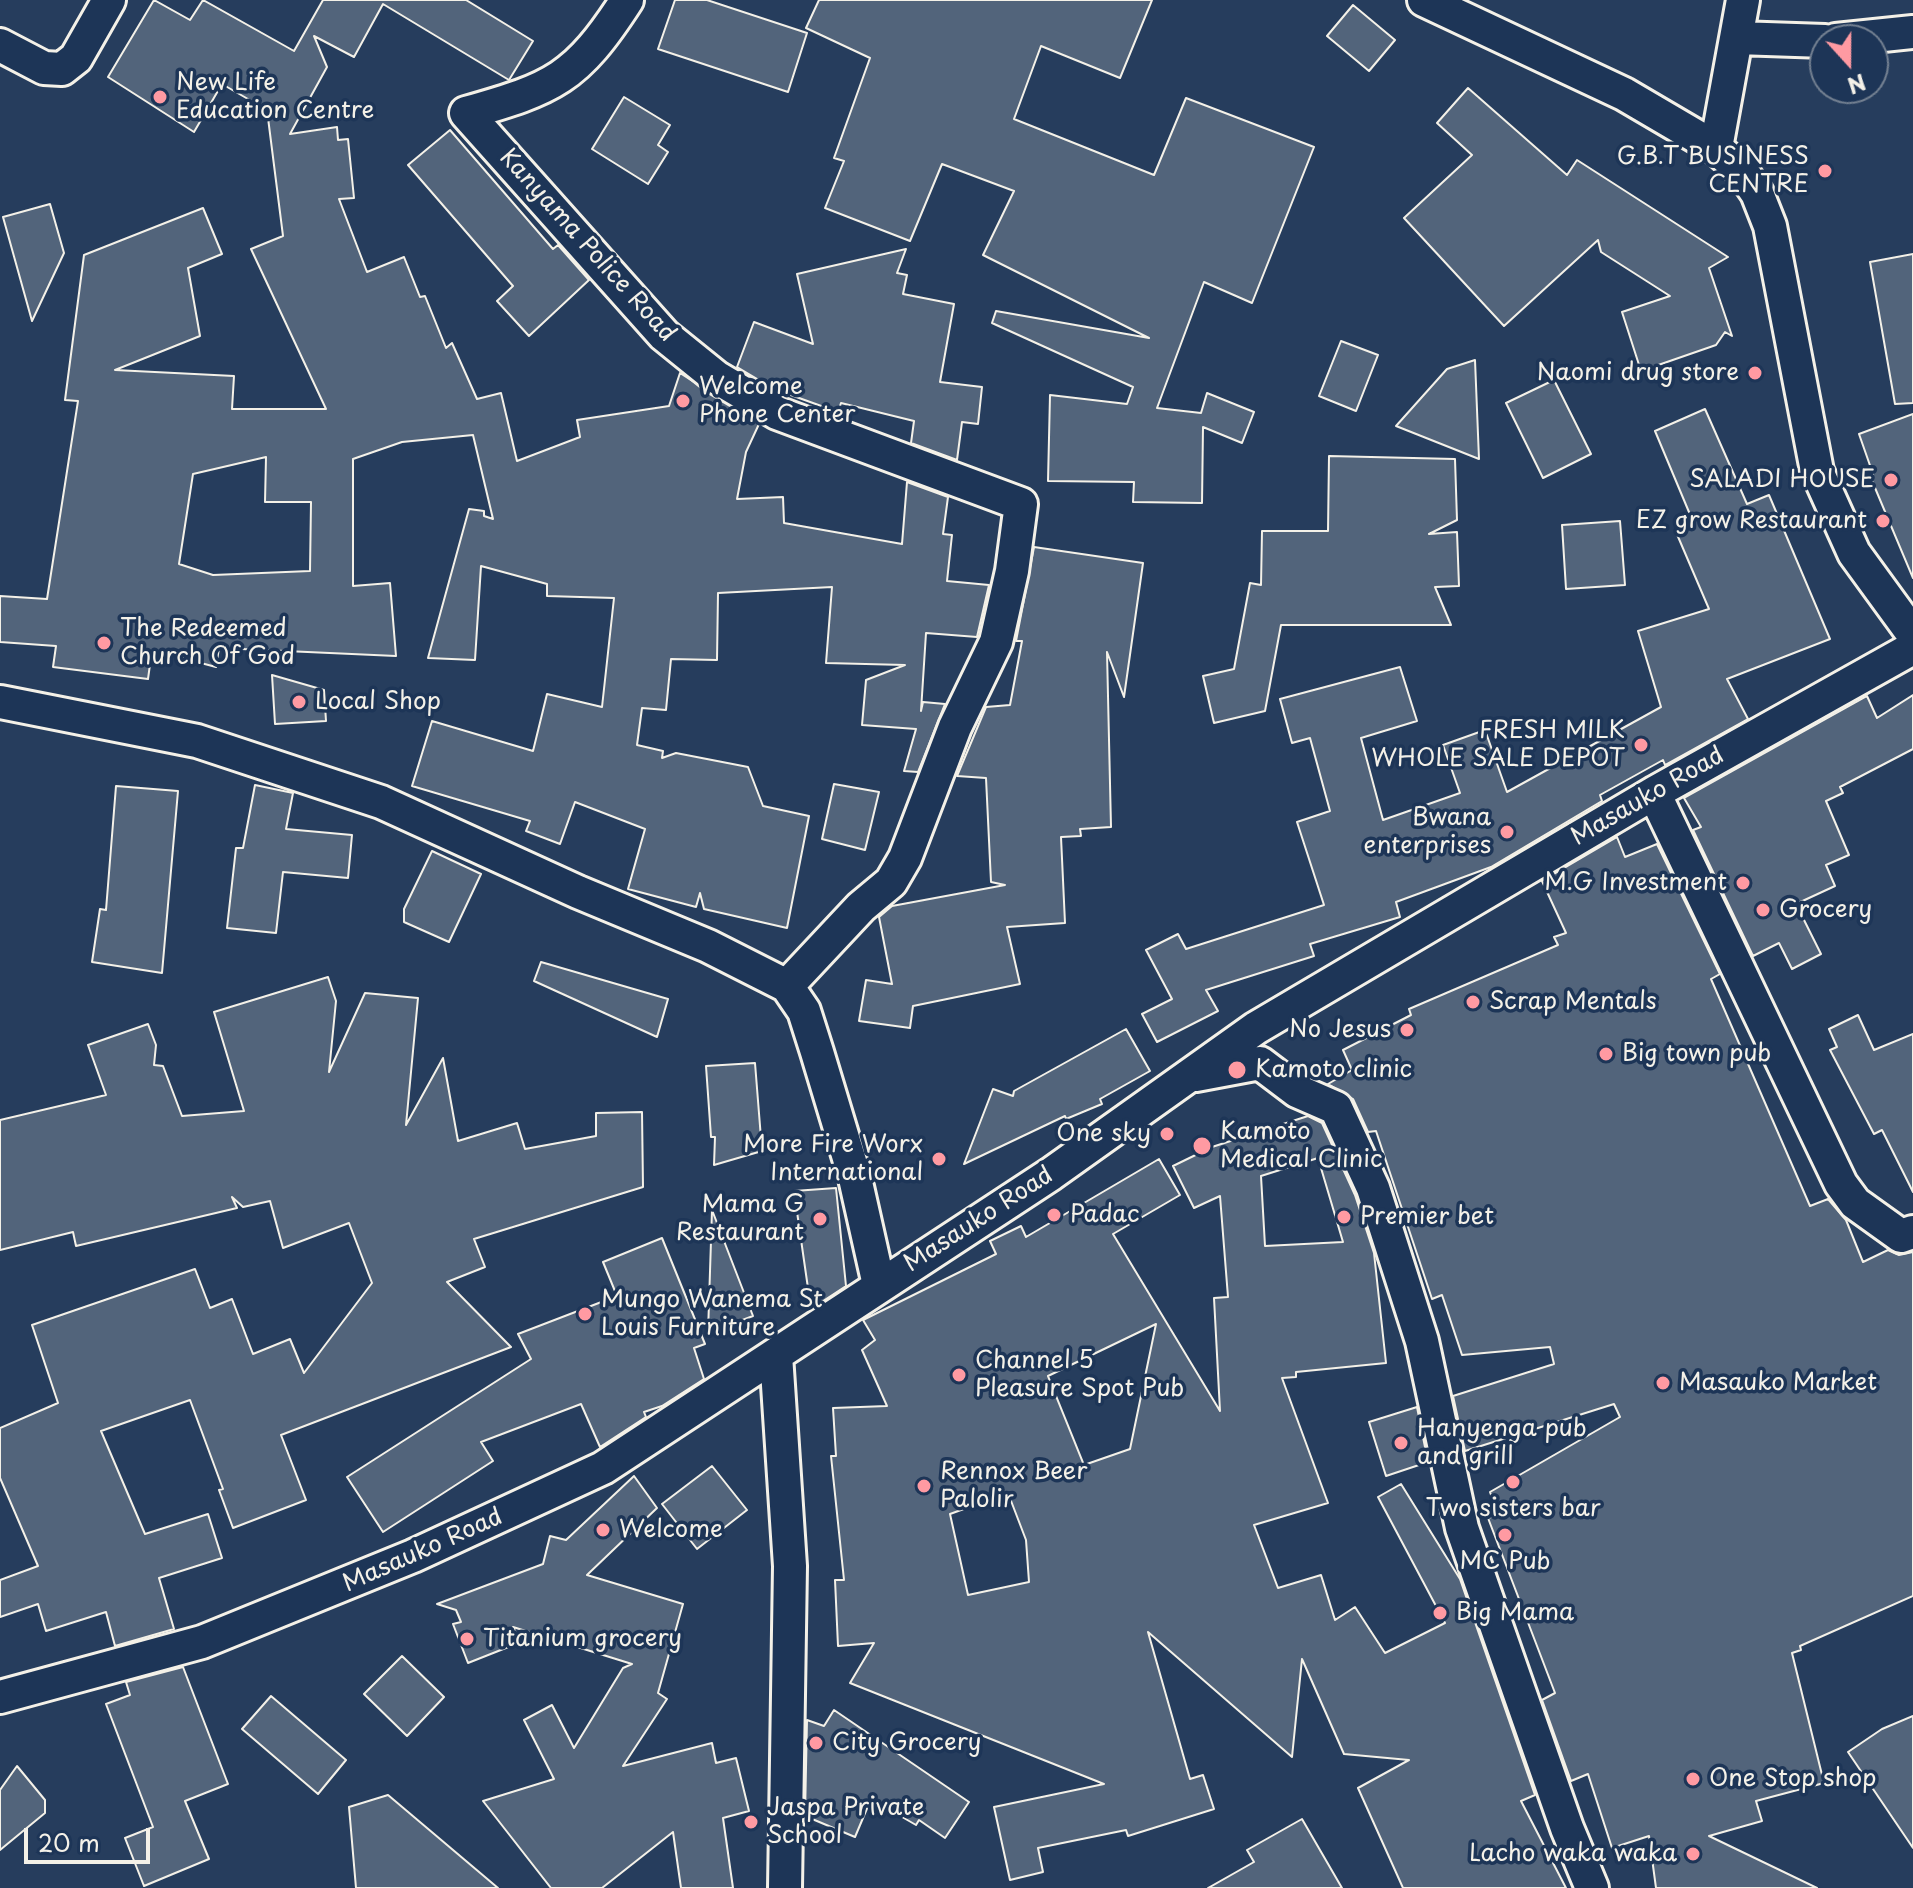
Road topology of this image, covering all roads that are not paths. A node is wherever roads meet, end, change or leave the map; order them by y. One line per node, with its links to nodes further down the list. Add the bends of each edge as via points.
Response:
1 (109, 0): 9 (street, via 76,58 62,69 44,68)
2 (627, 0): 15 (street, Kanyama Police Road, via 601,41 569,73 528,95 466,113 664,335 716,377 777,413 1021,504 996,642 955,727 905,858 891,882)
3 (1424, 0): 10 (street, via 1624,94)
4 (1743, 0): 7 (street)
5 (1913, 32): 6 (street)
6 (1889, 34)
7 (1737, 38): 8 (street); 10 (street)
8 (1809, 40)
9 (0, 45)
10 (1716, 148): 11 (street, via 1757,193 1770,226 1817,471 1834,514 1854,553)
11 (1913, 634)
12 (1913, 648): 14 (street, Masauko Road)
13 (0, 702): 15 (street, via 197,741 381,802)
14 (1654, 793): 16 (street, Masauko Road, via 1312,993); 17 (street, via 1841,1184 1855,1203 1901,1236)
15 (787, 986): 18 (street, via 804,1011 817,1052 855,1178)
16 (1186, 1077): 18 (street, Masauko Road, via 1051,1174); 22 (street, via 1260,1063 1297,1091 1336,1108 1373,1188 1422,1341 1462,1528)
17 (1913, 1232)
18 (879, 1285): 19 (street, Masauko Road)
19 (776, 1355): 20 (street, Masauko Road, via 603,1468 413,1556 202,1642); 21 (street, via 790,1566)
20 (0, 1697)
21 (785, 1888)
22 (1592, 1888)

